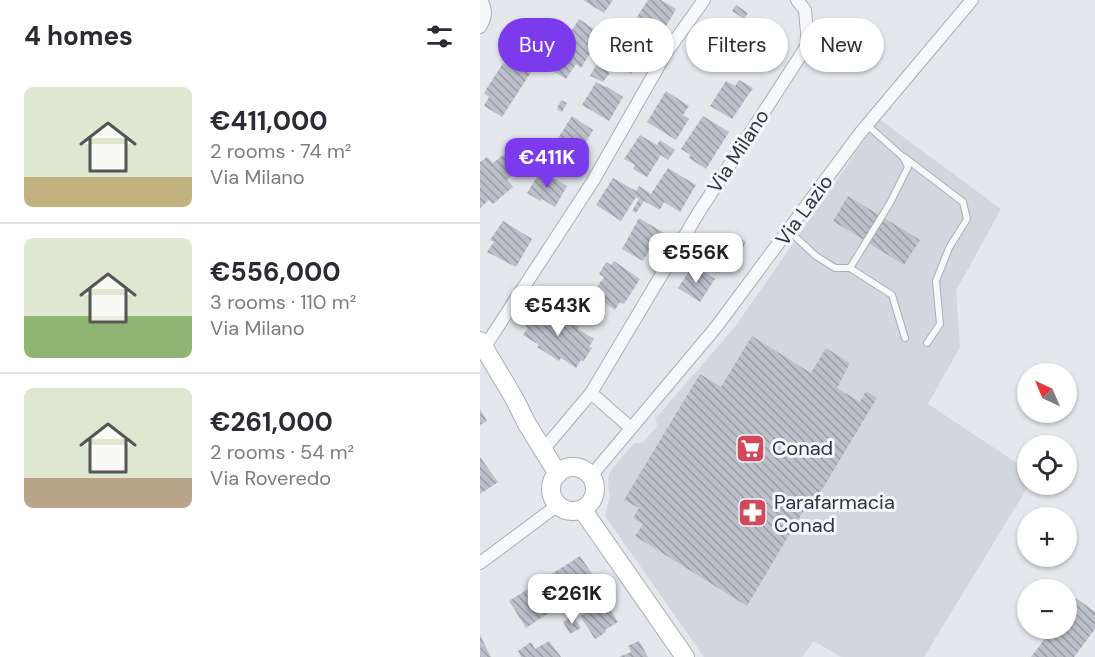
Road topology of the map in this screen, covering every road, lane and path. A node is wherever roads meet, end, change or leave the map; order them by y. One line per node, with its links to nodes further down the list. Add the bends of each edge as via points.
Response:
1 (481, 0): 5 (street, via 486,8)
2 (704, 0): 12 (street, via 666,53 593,181)
3 (797, 0): 13 (street, Via Milano, via 805,10 808,44 699,212)
4 (972, 0): 6 (street, Via Lazio)
5 (480, 27)
6 (867, 125): 7 (lane); 8 (street, Via Lazio)
7 (903, 157): 9 (lane, via 908,167); 11 (lane, via 963,202 968,219 949,248 936,281 940,324)
8 (789, 231): 9 (lane, via 835,268); 15 (street, Via Lazio, via 717,326)
9 (850, 268): 10 (lane, via 892,295)
10 (905, 338)
11 (927, 343)
12 (482, 344): 14 (main road)
13 (591, 393): 15 (street); 16 (street, Via Milano)
14 (514, 398): 16 (main road); 17 (main road, via 526,424)
15 (631, 428): 18 (street, Via Lazio)
16 (548, 444): 17 (main road)
17 (562, 471): 18 (main road, via 579,468); 19 (main road, via 552,485)
18 (591, 476): 20 (main road, via 594,495)
19 (558, 505): 20 (main road, via 569,510); 21 (street)
20 (582, 509): 22 (main road)
21 (480, 563)
22 (685, 657)

